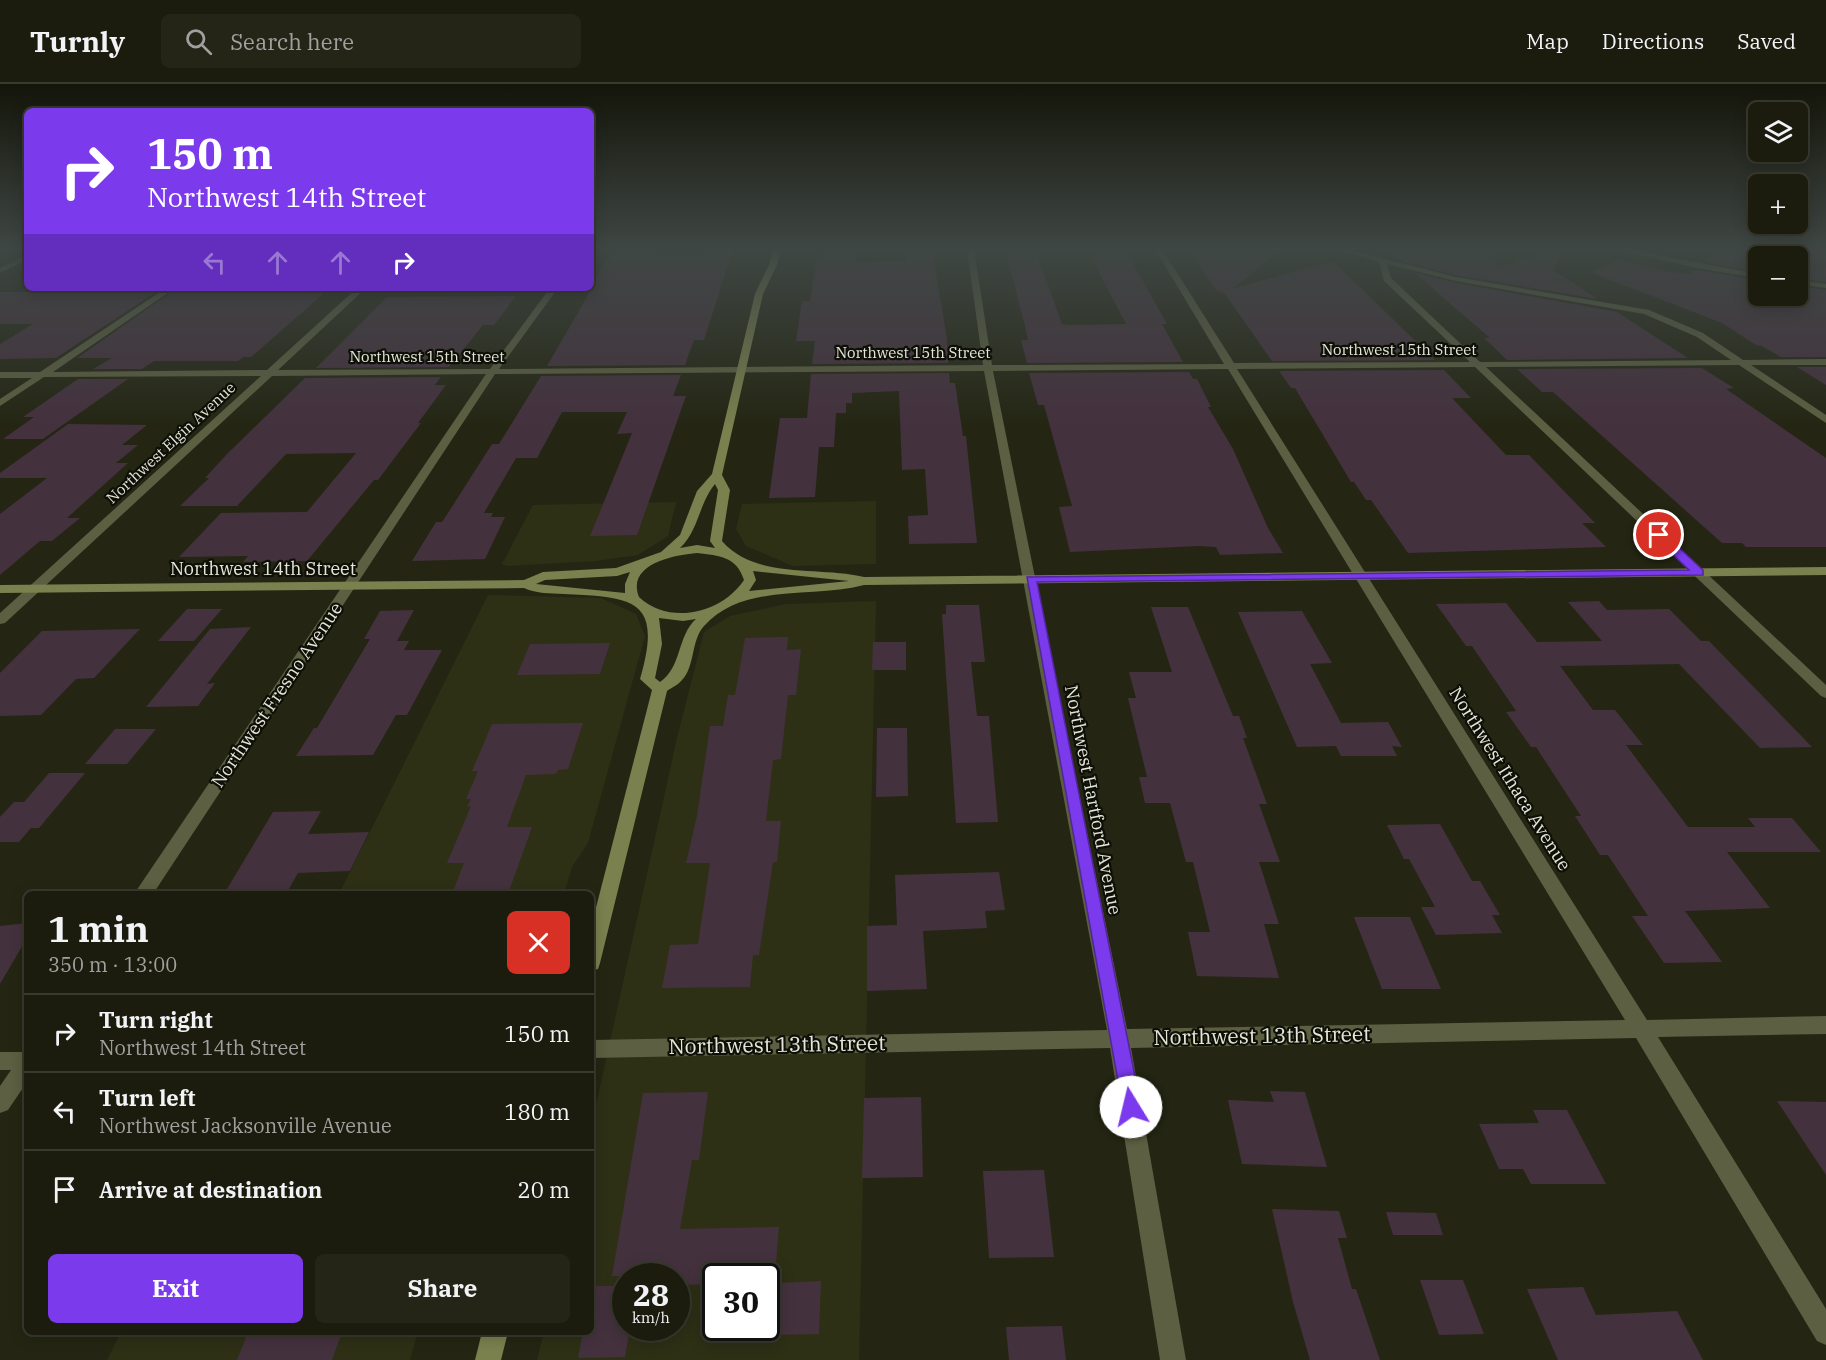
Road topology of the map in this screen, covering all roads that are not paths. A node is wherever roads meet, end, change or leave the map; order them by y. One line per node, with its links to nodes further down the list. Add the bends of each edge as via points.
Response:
1 (140, 309): 18 (street)
2 (340, 309): 16 (street, Northwest Elgin Avenue)
3 (539, 309): 15 (street, Northwest Fresno Avenue)
4 (756, 309): 14 (street)
5 (979, 309): 13 (street, Northwest Hartford Avenue)
6 (1195, 309): 12 (street, Northwest Ithaca Avenue)
7 (1421, 309): 11 (street)
8 (1626, 309): 9 (street, via 1646,312 1700,335)
9 (1737, 362): 10 (street, Northwest 15th Street); 11 (street, Northwest 15th Street); 20 (street)
10 (1826, 362)
11 (1476, 364): 12 (street, Northwest 15th Street); 27 (street)
12 (1230, 366): 13 (street, Northwest 15th Street); 28 (street, Northwest Ithaca Avenue)
13 (988, 368): 14 (street, Northwest 15th Street); 29 (street, Northwest Hartford Avenue)
14 (742, 370): 15 (street, Northwest 15th Street); 21 (street)
15 (493, 371): 16 (street, Northwest 15th Street); 32 (street, Northwest Fresno Avenue)
16 (269, 373): 18 (street, Northwest 15th Street); 34 (street, Northwest Elgin Avenue)
17 (0, 375): 18 (street, Northwest 15th Street)
18 (41, 375): 19 (street)
19 (0, 403)
20 (1826, 420)
21 (717, 475): 22 (street, via 724,490 716,541); 23 (street, via 703,491 685,537)
22 (726, 553): 23 (street, via 697,549); 25 (street)
23 (666, 554): 24 (street)
24 (653, 560): 31 (street, Northwest 14th Street, via 617,572 543,576); 36 (street, via 632,579)
25 (745, 565): 30 (street, via 778,573 843,574); 35 (street, via 750,580)
26 (1826, 571): 27 (street)
27 (1699, 573): 28 (street); 41 (street)
28 (1360, 575): 29 (street); 45 (street, Northwest Ithaca Avenue)
29 (1031, 579): 30 (street); 46 (street, Northwest Hartford Avenue)
30 (864, 581): 35 (street, via 843,588 764,591)
31 (526, 584): 32 (street, Northwest 14th Street); 36 (street, Northwest 14th Street, via 536,590 585,591)
32 (351, 586): 34 (street, Northwest 14th Street); 42 (street, Northwest Fresno Avenue)
33 (0, 589): 34 (street, Northwest 14th Street)
34 (34, 589): 39 (street, Northwest Elgin Avenue)
35 (739, 597): 38 (street)
36 (633, 598): 37 (street)
37 (649, 610): 38 (street, via 681,616); 40 (street, via 657,626 647,679)
38 (714, 610): 40 (street, via 696,626 677,677)
39 (0, 620)
40 (660, 689): 43 (street)
41 (1826, 693)
42 (145, 891)
43 (594, 951)
44 (1826, 1025): 45 (street, Northwest 13th Street)
45 (1641, 1028): 46 (street, Northwest 13th Street); 52 (street, Northwest Ithaca Avenue)
46 (1119, 1039): 47 (street, Northwest 13th Street); 55 (street, Northwest Hartford Avenue)
47 (594, 1049)
48 (0, 1061): 49 (street)
49 (24, 1063)
50 (24, 1067): 51 (street)
51 (0, 1103)
52 (1826, 1332)
53 (494, 1335): 54 (street)
54 (488, 1360)
55 (1173, 1360)

